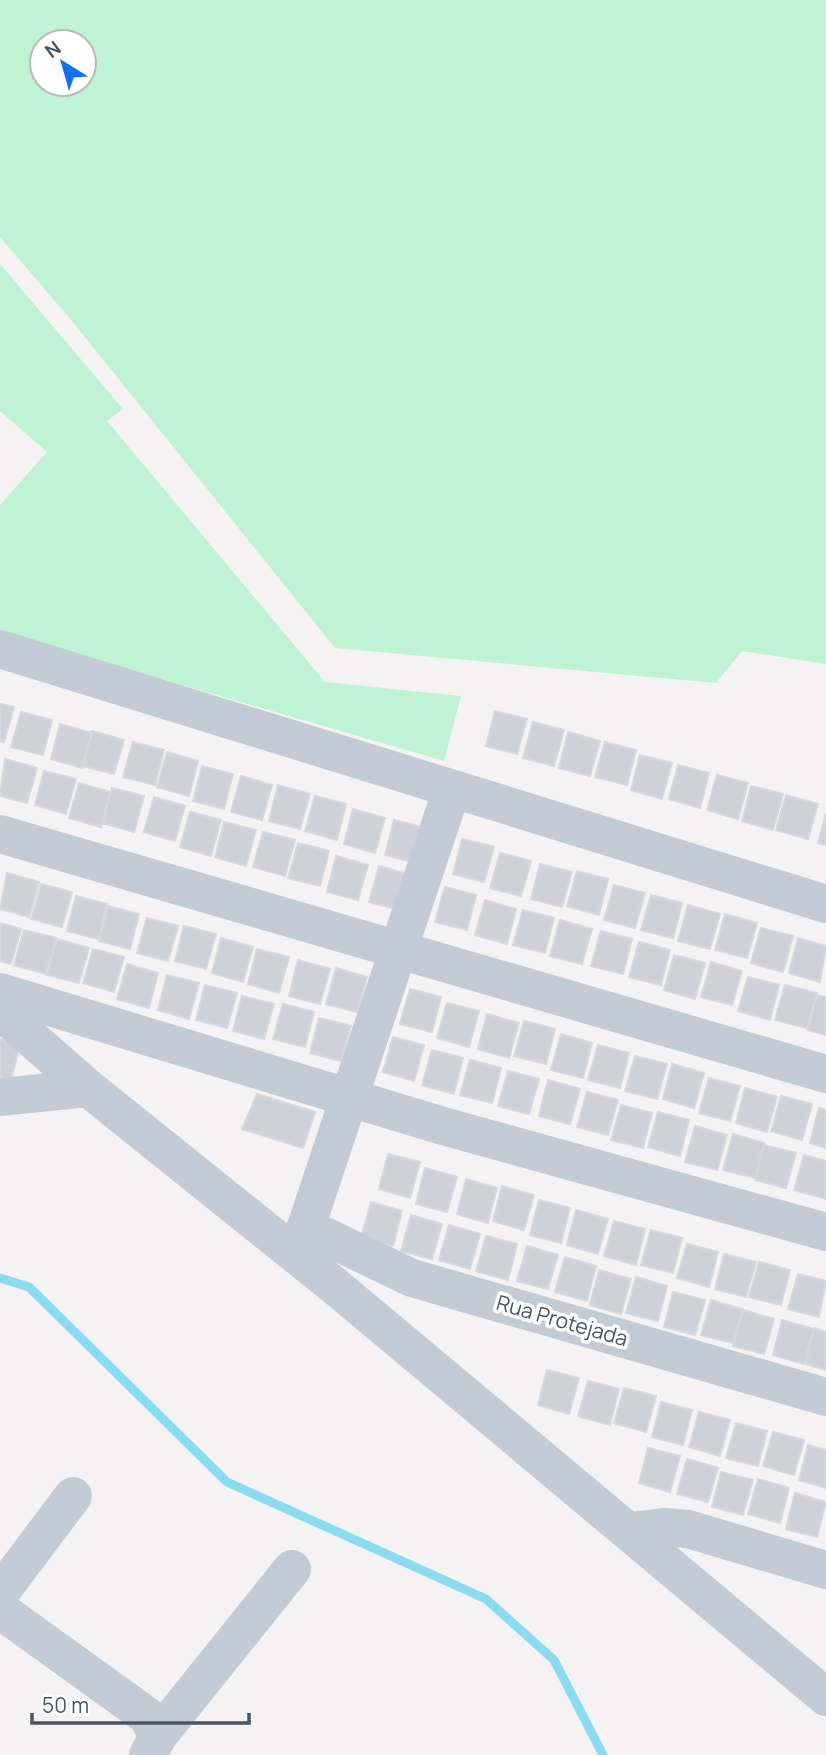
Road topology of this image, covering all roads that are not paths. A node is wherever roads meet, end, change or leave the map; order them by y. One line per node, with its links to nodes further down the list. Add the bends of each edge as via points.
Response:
1 (0, 649): 2 (street)
2 (452, 789): 4 (street); 5 (street)
3 (0, 834): 5 (street)
4 (826, 904)
5 (398, 950): 8 (street); 11 (street)
6 (0, 992): 11 (street)
7 (0, 1011): 9 (street)
8 (826, 1074)
9 (88, 1088): 10 (street); 13 (street)
10 (0, 1097)
11 (349, 1097): 12 (street); 13 (street)
12 (826, 1232)
13 (299, 1239): 14 (street, Rua Protejada, via 412,1278); 16 (street)
14 (826, 1397)
15 (73, 1496): 19 (street)
16 (631, 1531): 18 (street, via 688,1529); 21 (street)
17 (292, 1569): 22 (street)
18 (826, 1570)
19 (0, 1593)
20 (0, 1610): 22 (street, via 147,1716)
21 (826, 1697)
22 (153, 1746)

